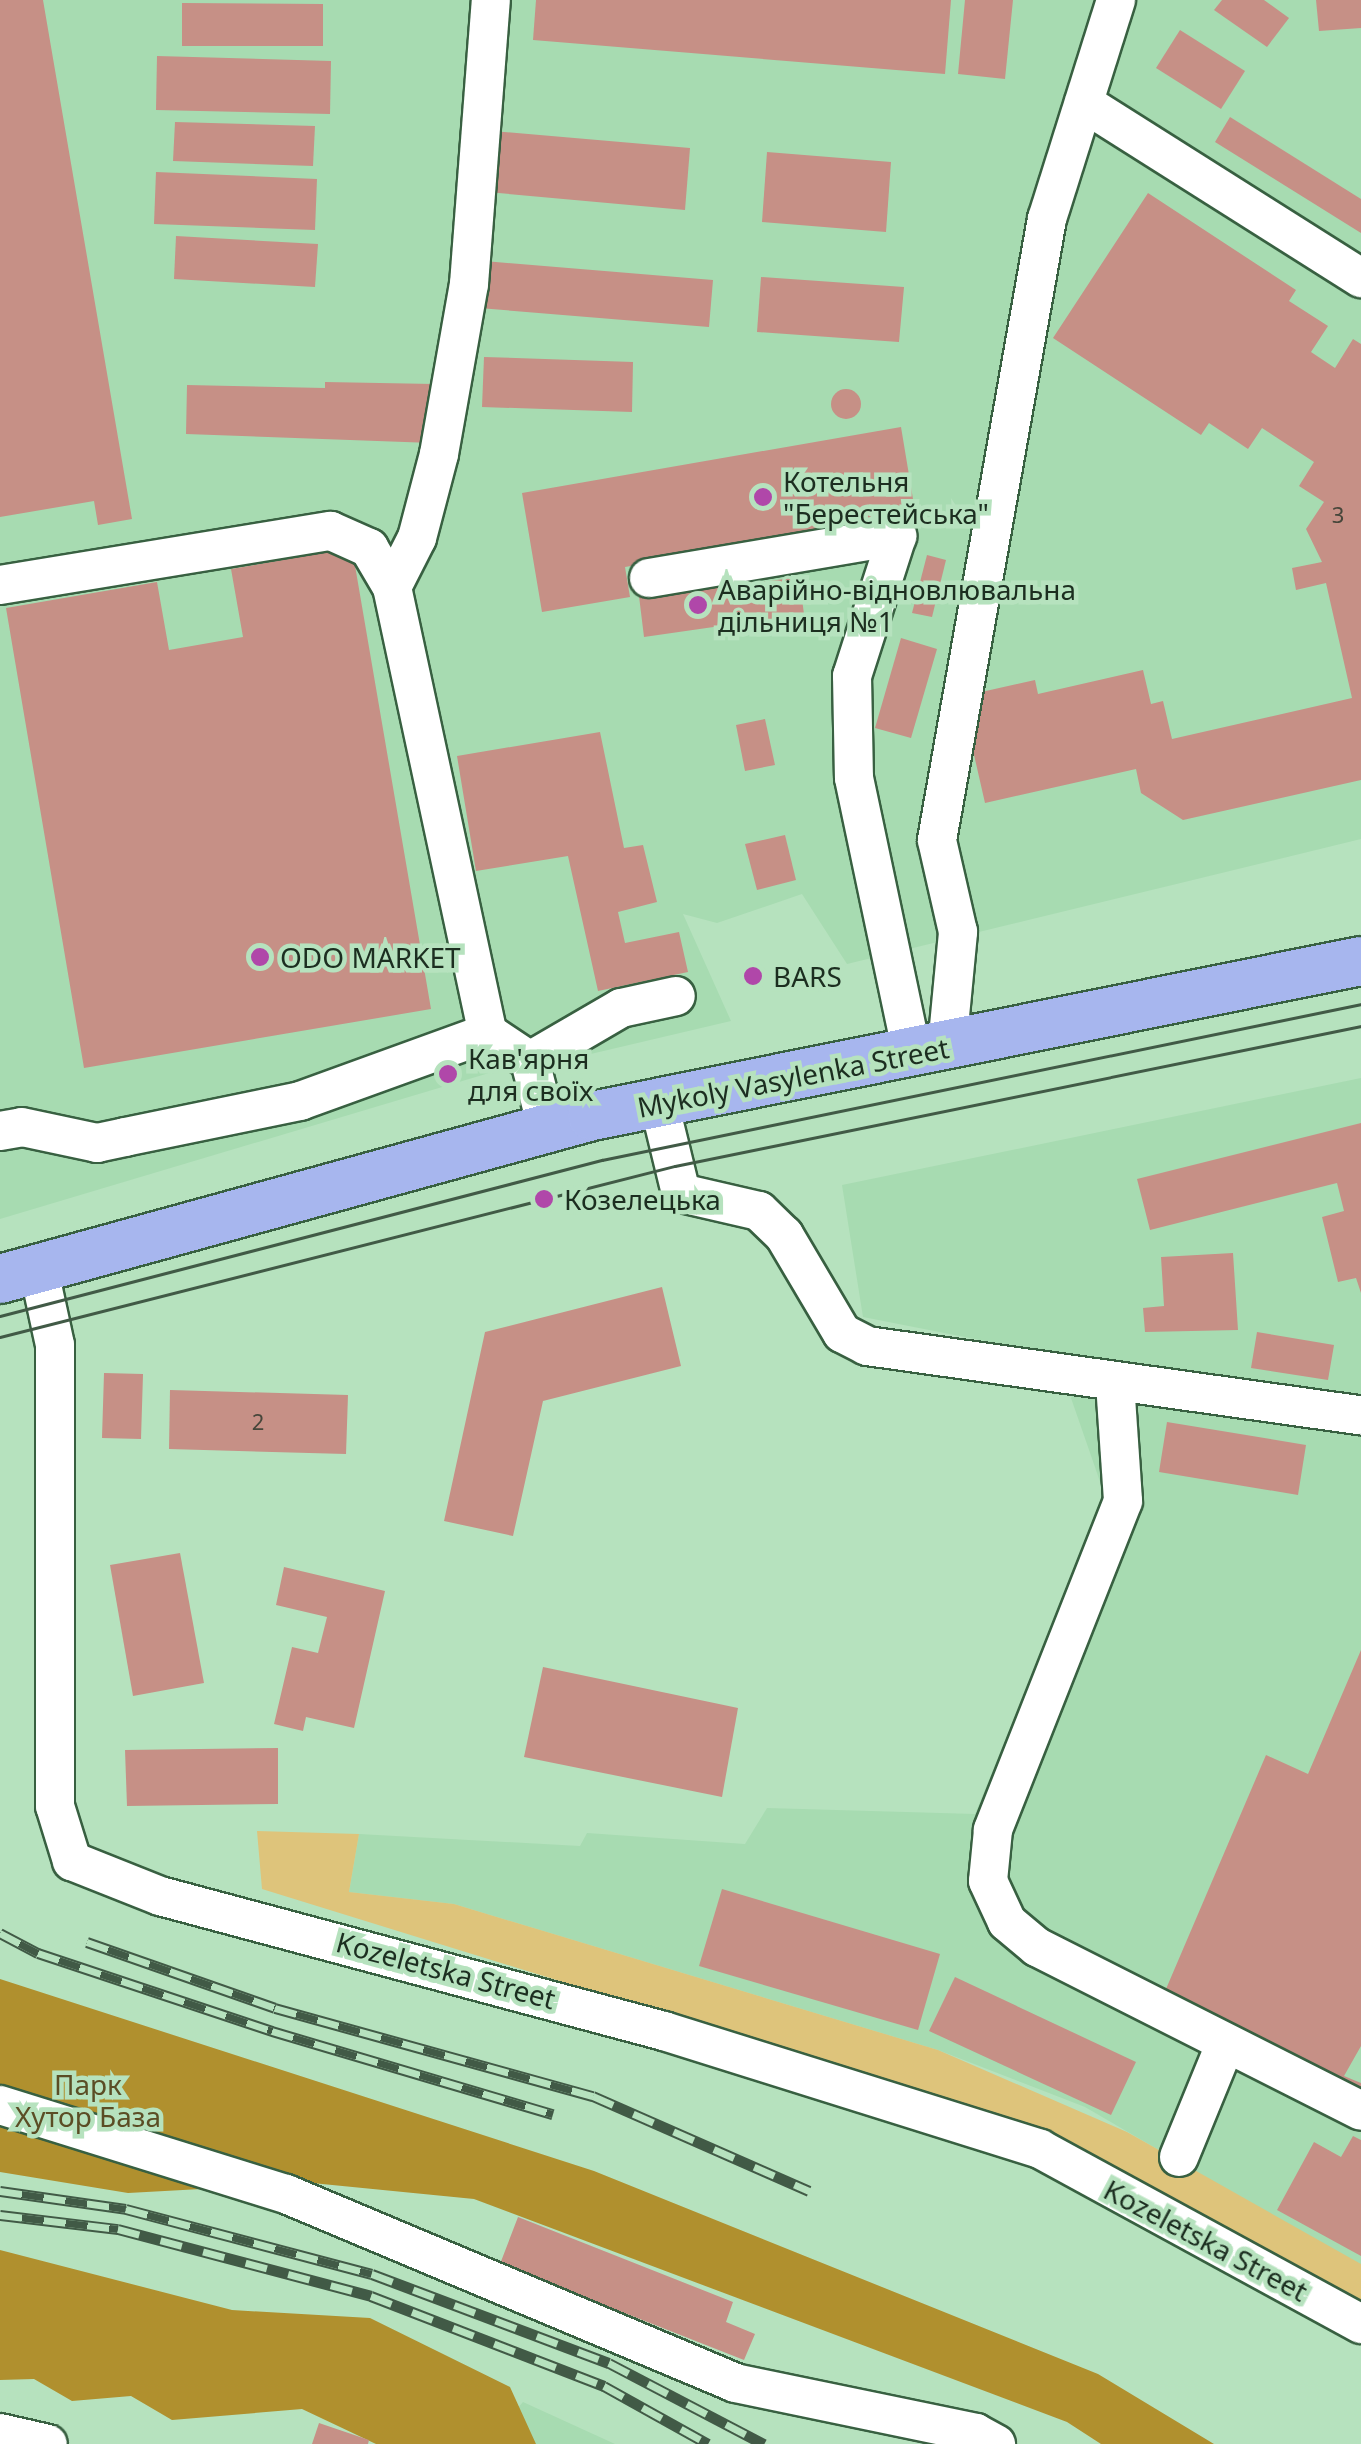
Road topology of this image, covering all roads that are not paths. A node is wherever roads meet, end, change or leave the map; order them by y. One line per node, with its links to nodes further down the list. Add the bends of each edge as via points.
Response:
1 (491, 0): 7 (street, via 468,284 418,538)
2 (1116, 0): 3 (street)
3 (1084, 103): 4 (street); 11 (street, via 1047,218 937,840 958,932)
4 (1361, 278)
5 (648, 578): 11 (street, via 897,536 852,676 854,778)
6 (0, 585): 7 (street, via 331,531 370,548)
7 (392, 588): 10 (street)
8 (1361, 962): 11 (main road, Mykoly Vasylenka Street)
9 (676, 996): 12 (street, via 621,1008)
10 (488, 1033): 12 (street); 15 (street, via 300,1101 97,1143)
11 (930, 1051): 13 (main road, Mykoly Vasylenka Street)
12 (530, 1061): 14 (street)
13 (659, 1103): 14 (main road, Mykoly Vasylenka Street); 17 (street, via 681,1193 759,1211 784,1235 842,1333 867,1346)
14 (546, 1128): 16 (main road, Mykoly Vasylenka Street)
15 (0, 1130)
16 (20, 1275): 23 (street, Kozeletska Street, via 56,1345 55,1806 65,1849 94,1875 664,2030 1040,2150)
17 (1115, 1383): 18 (street); 19 (street, via 1122,1501 993,1830 988,1881 1007,1922 1037,1948)
18 (1361, 1416)
19 (1225, 2044): 21 (street); 22 (street)
20 (0, 2105): 26 (street, via 286,2194 735,2383 976,2433)
21 (1361, 2111)
22 (1179, 2157)
23 (1361, 2324)
24 (0, 2433): 25 (street)
25 (48, 2444)
26 (996, 2444)

